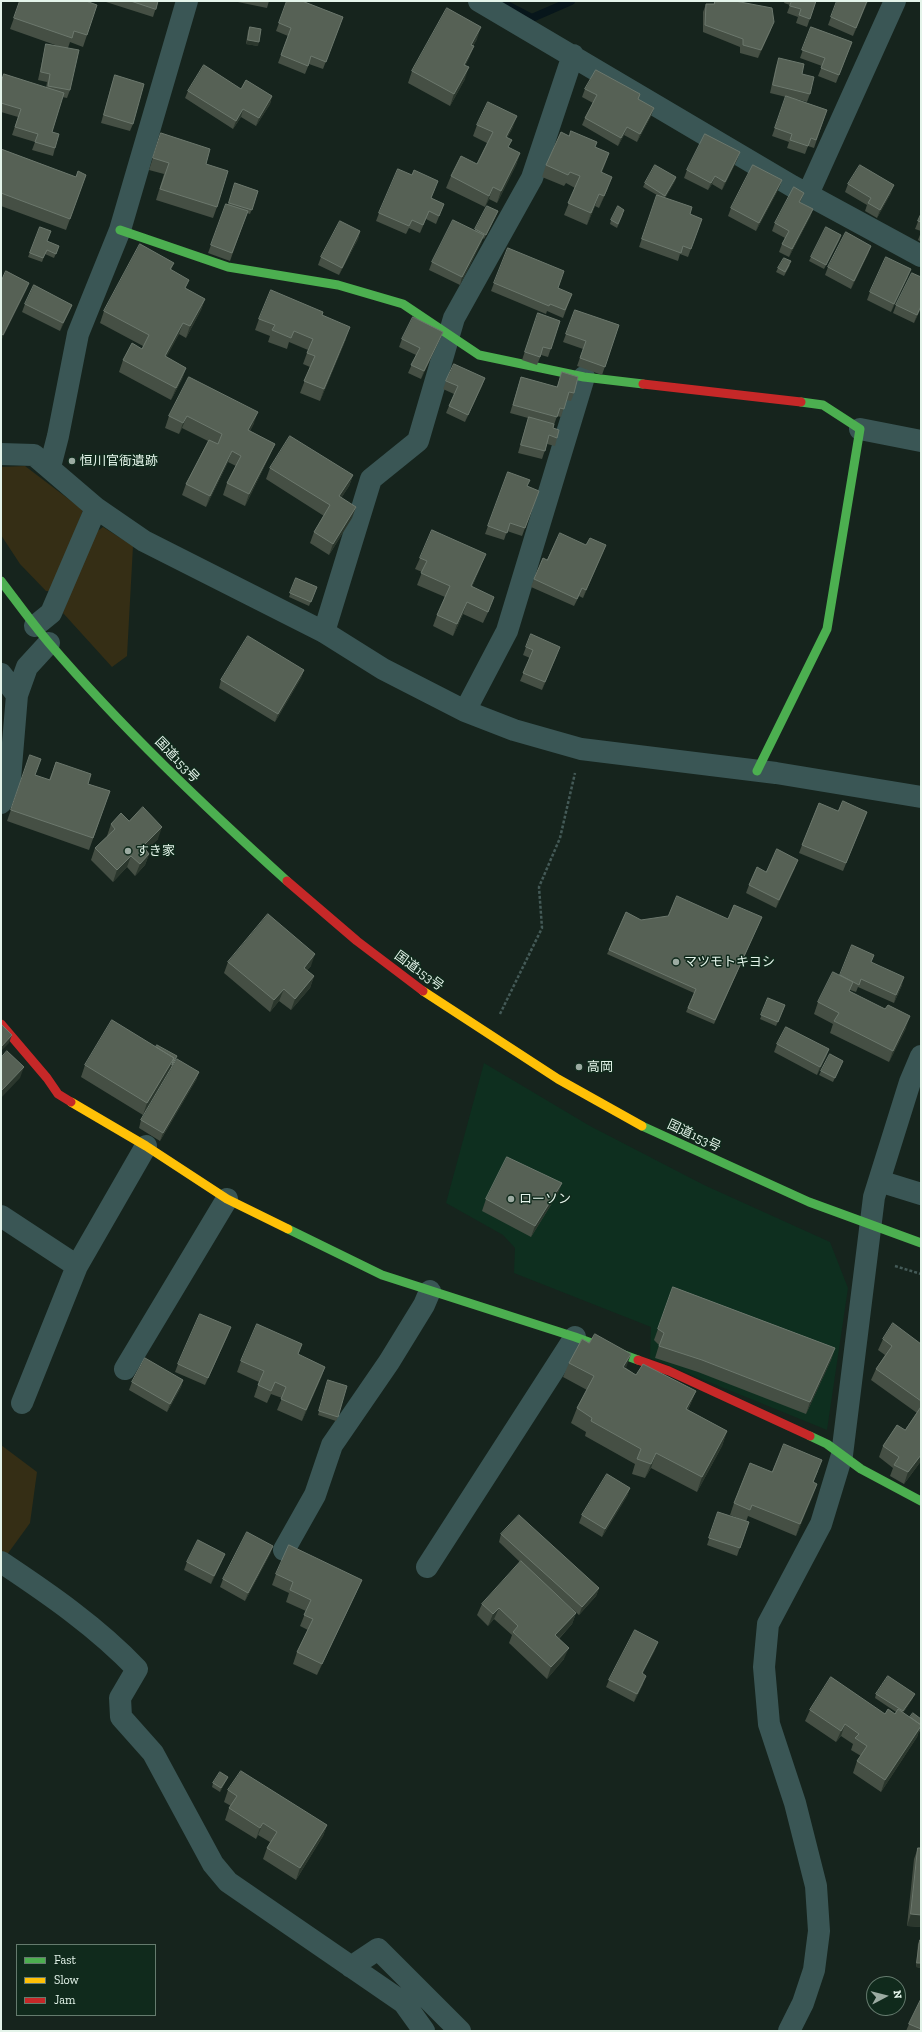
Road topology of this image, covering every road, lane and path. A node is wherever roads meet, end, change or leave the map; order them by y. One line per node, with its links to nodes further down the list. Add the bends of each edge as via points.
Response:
1 (187, 1): 6 (street)
2 (479, 1): 4 (street)
3 (894, 1): 5 (street)
4 (573, 55): 5 (street); 8 (street, via 532,178 454,318)
5 (808, 194): 7 (street)
6 (120, 230): 8 (main road, via 228,267 338,285 403,304); 13 (street, via 78,334)
7 (921, 256)
8 (449, 335): 9 (main road, via 479,355); 17 (street, via 418,441 371,479)
9 (584, 377): 10 (main road, via 823,405); 21 (street, via 507,631)
10 (860, 429): 11 (street); 23 (main road, via 826,629)
11 (921, 441)
12 (1, 454): 13 (street, via 34,455)
13 (50, 467): 14 (street)
14 (96, 508): 16 (street, via 51,613); 17 (street, via 144,541)
15 (1, 581): 16 (main road, 国道153号)
16 (35, 626): 18 (main road, 国道153号)
17 (324, 632): 21 (street, via 383,669)
18 (48, 643): 20 (street, via 27,667); 27 (main road, 国道153号, via 201,803 296,890 427,994)
19 (1, 674): 20 (street)
20 (16, 695): 25 (street, via 10,779)
21 (464, 711): 22 (street, via 514,730)
22 (581, 749): 23 (street); 27 (path, via 560,838 539,887 542,928)
23 (757, 771): 24 (street)
24 (921, 797)
25 (1, 803)
26 (1, 1024): 29 (main road, via 58,1094)
27 (490, 1035): 34 (main road, 国道153号, via 558,1079 635,1123 809,1202)
28 (921, 1056): 30 (street, via 910,1082)
29 (146, 1146): 32 (main road); 36 (street)
30 (880, 1181): 31 (street); 34 (street, via 874,1197)
31 (921, 1194)
32 (227, 1199): 39 (main road, via 382,1275); 41 (street)
33 (1, 1216): 36 (street)
34 (870, 1225): 35 (main road, 国道153号); 43 (street)
35 (921, 1243)
36 (77, 1266): 42 (street)
37 (895, 1266): 38 (path)
38 (921, 1274)
39 (430, 1291): 40 (main road); 45 (street, via 389,1362 332,1445 315,1495)
40 (575, 1337): 43 (main road, via 670,1371 827,1444); 47 (street)
41 (125, 1369)
42 (22, 1404)
43 (842, 1455): 44 (main road, via 861,1469); 51 (street, via 821,1524 768,1624 764,1667 770,1724 795,1803 816,1886 818,1931 814,1970 803,2003)
44 (921, 1501)
45 (284, 1550)
46 (1, 1562): 48 (street, via 61,1602 121,1652 137,1669 120,1698 121,1717 153,1754 213,1864 228,1882)
47 (427, 1567)
48 (351, 1967): 49 (street, via 404,2003); 50 (street, via 378,1949)
49 (424, 2031)
50 (460, 2031)
51 (789, 2031)

